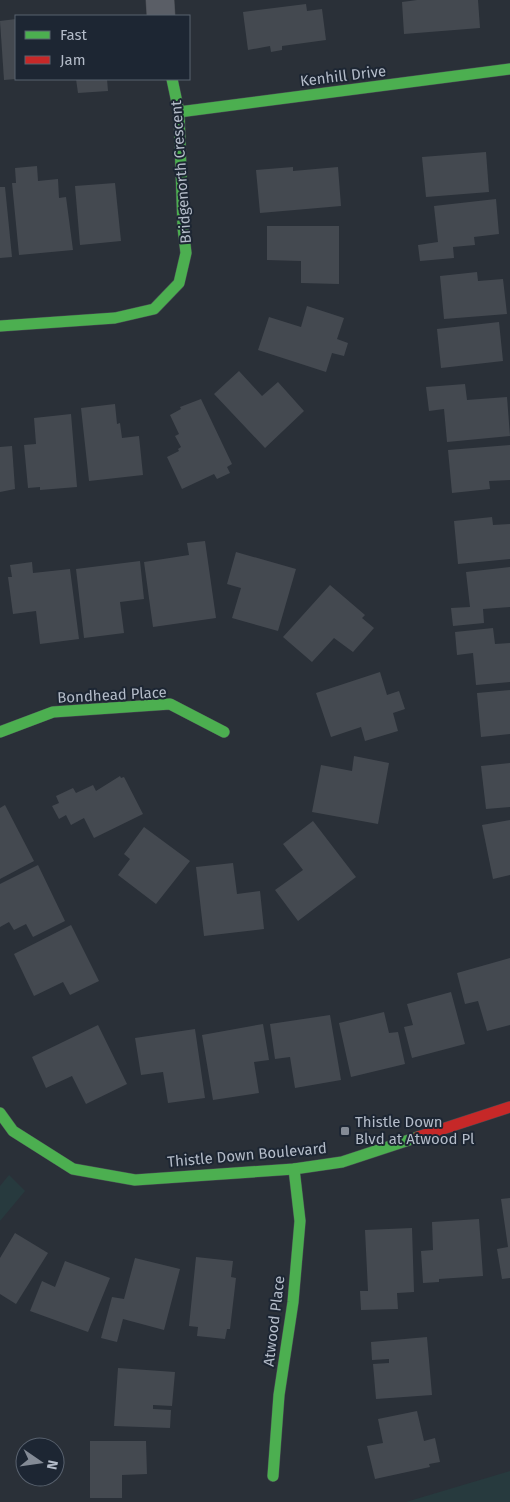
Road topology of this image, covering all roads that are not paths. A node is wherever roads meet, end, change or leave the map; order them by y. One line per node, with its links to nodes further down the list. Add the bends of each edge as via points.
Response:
1 (160, 0): 2 (street)
2 (161, 15)
3 (510, 69): 5 (street, Kenhill Drive)
4 (172, 80): 5 (street, Bridgenorth Crescent)
5 (179, 112): 6 (street, Bridgenorth Crescent, via 186,252 179,283 154,309 115,318)
6 (0, 326)
7 (0, 732): 8 (street, Bondhead Place, via 53,712 170,704)
8 (224, 732)
9 (510, 1107): 11 (street, Thistle Down Boulevard, via 342,1162)
10 (0, 1113): 11 (street, Thistle Down Boulevard, via 13,1131 45,1152 73,1168 99,1175 135,1180)
11 (294, 1169): 12 (street, Atwood Place, via 300,1221 293,1302 279,1395)
12 (273, 1476)

